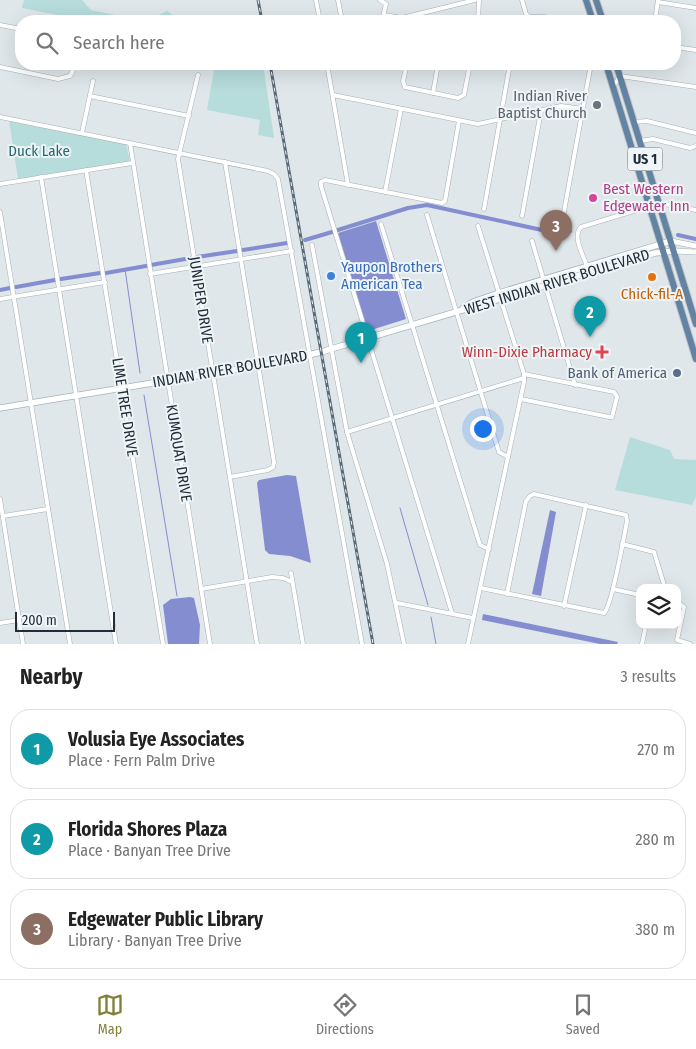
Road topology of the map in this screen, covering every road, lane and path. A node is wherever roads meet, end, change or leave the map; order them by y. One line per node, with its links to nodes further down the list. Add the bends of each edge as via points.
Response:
1 (316, 0): 11 (street)
2 (338, 0): 12 (street)
3 (380, 0): 13 (street, via 386,4)
4 (475, 0): 14 (street)
5 (479, 0): 15 (street)
6 (522, 0): 16 (street)
7 (586, 0): 17 (main road)
8 (596, 0): 18 (main road)
9 (658, 1): 10 (street); 19 (street)
10 (696, 8)
11 (319, 15)
12 (341, 15)
13 (384, 15)
14 (413, 15)
15 (478, 15)
16 (527, 15)
17 (591, 15)
18 (601, 15)
19 (656, 15)
20 (0, 25): 21 (street)
21 (15, 29)
22 (681, 48): 23 (street)
23 (696, 50)
24 (0, 67): 25 (street, via 58,79 70,76)
25 (73, 70)
26 (329, 70): 41 (street)
27 (406, 70): 39 (street, via 403,85)
28 (437, 70): 39 (street)
29 (469, 70): 39 (street, via 462,97)
30 (509, 70): 48 (street)
31 (590, 70): 43 (street)
32 (608, 70): 37 (main road, US 1)
33 (618, 70): 35 (main road, US 1)
34 (198, 75): 47 (street, JUNIPER DRIVE)
35 (620, 76): 37 (street); 38 (street); 50 (main road, US 1)
36 (93, 81): 40 (street)
37 (613, 87): 44 (main road, US 1)
38 (696, 87)
39 (433, 92)
40 (90, 96): 47 (street); 51 (street)
41 (333, 96): 42 (street); 62 (street)
42 (401, 109): 49 (street); 63 (street)
43 (583, 109): 45 (street, via 561,106); 71 (street)
44 (620, 110): 50 (main road, via 628,114); 65 (main road, US 1)
45 (541, 111): 48 (street); 70 (street)
46 (0, 116): 51 (street)
47 (189, 116): 56 (street, JUNIPER DRIVE)
48 (500, 120): 49 (street, via 478,124); 66 (street)
49 (459, 121): 63 (street, via 442,203)
50 (635, 125): 52 (street, via 647,121); 53 (main road, US 1)
51 (82, 133): 54 (street)
52 (696, 134)
53 (640, 141): 55 (street, via 653,139 690,148); 64 (main road, US 1)
54 (130, 143): 56 (street); 58 (street, KUMQUAT DRIVE)
55 (696, 146)
56 (180, 153): 57 (street); 85 (street, JUNIPER DRIVE, via 178,159)
57 (225, 162): 79 (street, via 274,174 278,179); 83 (street)
58 (132, 163): 59 (street); 86 (street, KUMQUAT DRIVE)
59 (86, 170): 60 (street); 88 (street, LIME TREE DRIVE)
60 (42, 177): 61 (street); 90 (street)
61 (0, 184)
62 (348, 185): 63 (street); 97 (street, via 321,182)
63 (385, 192)
64 (659, 203): 67 (street); 75 (main road, US 1)
65 (650, 206): 76 (main road, US 1); 84 (street, via 581,227 577,237)
66 (484, 209)
67 (696, 210)
68 (0, 212): 91 (street)
69 (427, 215): 94 (street)
70 (522, 216)
71 (563, 217)
72 (382, 224): 96 (street)
73 (478, 226): 92 (street)
74 (532, 240): 87 (street)
75 (671, 241): 76 (main road, WEST INDIAN RIVER BOULEVARD); 78 (street); 81 (main road, US 1)
76 (661, 243): 80 (main road, US 1); 84 (main road, WEST INDIAN RIVER BOULEVARD)
77 (312, 245): 99 (street)
78 (696, 246)
79 (292, 251): 83 (street); 100 (street)
80 (663, 251): 81 (main road, WEST INDIAN RIVER BOULEVARD); 89 (main road, WEST INDIAN RIVER BOULEVARD); 98 (main road, US 1)
81 (674, 251): 82 (street); 95 (main road, US 1)
82 (696, 252)
83 (241, 260): 85 (street); 102 (street)
84 (587, 266): 87 (main road, WEST INDIAN RIVER BOULEVARD)
85 (195, 267): 86 (street); 103 (street, JUNIPER DRIVE)
86 (150, 274): 105 (street, KUMQUAT DRIVE)
87 (543, 279): 89 (street); 92 (main road, WEST INDIAN RIVER BOULEVARD)
88 (104, 282): 90 (street); 107 (street, LIME TREE DRIVE)
89 (545, 286): 92 (main road, WEST INDIAN RIVER BOULEVARD); 106 (street)
90 (59, 289): 91 (street); 109 (street)
91 (14, 296): 93 (street); 111 (street)
92 (500, 297): 94 (main road, WEST INDIAN RIVER BOULEVARD); 104 (street)
93 (0, 298)
94 (457, 312): 96 (main road, INDIAN RIVER BOULEVARD); 108 (street)
95 (696, 324)
96 (413, 325): 97 (main road, INDIAN RIVER BOULEVARD); 112 (street)
97 (369, 338): 99 (main road, INDIAN RIVER BOULEVARD); 114 (street)
98 (694, 344): 101 (main road, US 1)
99 (332, 349): 100 (main road, INDIAN RIVER BOULEVARD); 115 (street)
100 (308, 355): 102 (main road, INDIAN RIVER BOULEVARD); 150 (street)
101 (696, 359)
102 (258, 365): 103 (main road, INDIAN RIVER BOULEVARD); 117 (street, via 273,467)
103 (213, 373): 105 (main road, INDIAN RIVER BOULEVARD); 117 (street, JUNIPER DRIVE)
104 (524, 376): 106 (street); 108 (street); 110 (street)
105 (167, 380): 107 (main road, INDIAN RIVER BOULEVARD); 129 (street, KUMQUAT DRIVE)
106 (575, 385): 110 (street, via 614,392 612,416)
107 (122, 388): 109 (main road, INDIAN RIVER BOULEVARD); 146 (street, LIME TREE DRIVE)
108 (481, 392): 112 (street); 116 (street, via 499,452)
109 (76, 395): 111 (main road, INDIAN RIVER BOULEVARD); 145 (street)
110 (521, 399): 116 (street)
111 (31, 403): 113 (main road, INDIAN RIVER BOULEVARD); 120 (street)
112 (437, 405): 114 (street); 123 (street, via 480,545)
113 (0, 408)
114 (393, 418): 115 (street); 136 (street)
115 (347, 432): 133 (street)
116 (508, 457): 123 (street)
117 (230, 477): 125 (street, JUNIPER DRIVE)
118 (0, 499): 121 (street)
119 (586, 505): 122 (street, via 626,515); 131 (street, via 534,494 527,498); 135 (street)
120 (48, 509): 121 (street); 144 (street)
121 (3, 516): 138 (street)
122 (622, 544): 127 (street, via 654,552); 130 (street)
123 (488, 550): 128 (street)
124 (291, 573): 126 (street)
125 (247, 582): 126 (street, via 272,577); 129 (street); 148 (street, JUNIPER DRIVE)
126 (292, 582): 149 (street)
127 (664, 584)
128 (480, 588): 131 (street); 137 (street)
129 (201, 589): 147 (street, KUMQUAT DRIVE)
130 (613, 589): 132 (street); 135 (street, via 604,612)
131 (507, 594): 135 (street)
132 (636, 594)
133 (397, 603): 136 (street); 151 (street)
134 (681, 605): 139 (street, via 684,607)
135 (564, 606)
136 (452, 613): 137 (street)
137 (474, 618): 152 (street)
138 (20, 620): 140 (street); 143 (street)
139 (681, 621)
140 (0, 623)
141 (645, 629): 153 (street)
142 (679, 629): 154 (street, via 677,640)
143 (23, 644)
144 (70, 644)
145 (116, 644)
146 (163, 644)
147 (210, 644)
148 (257, 644)
149 (303, 644)
150 (362, 644)
151 (404, 644)
152 (468, 644)
153 (642, 644)
154 (690, 644)

